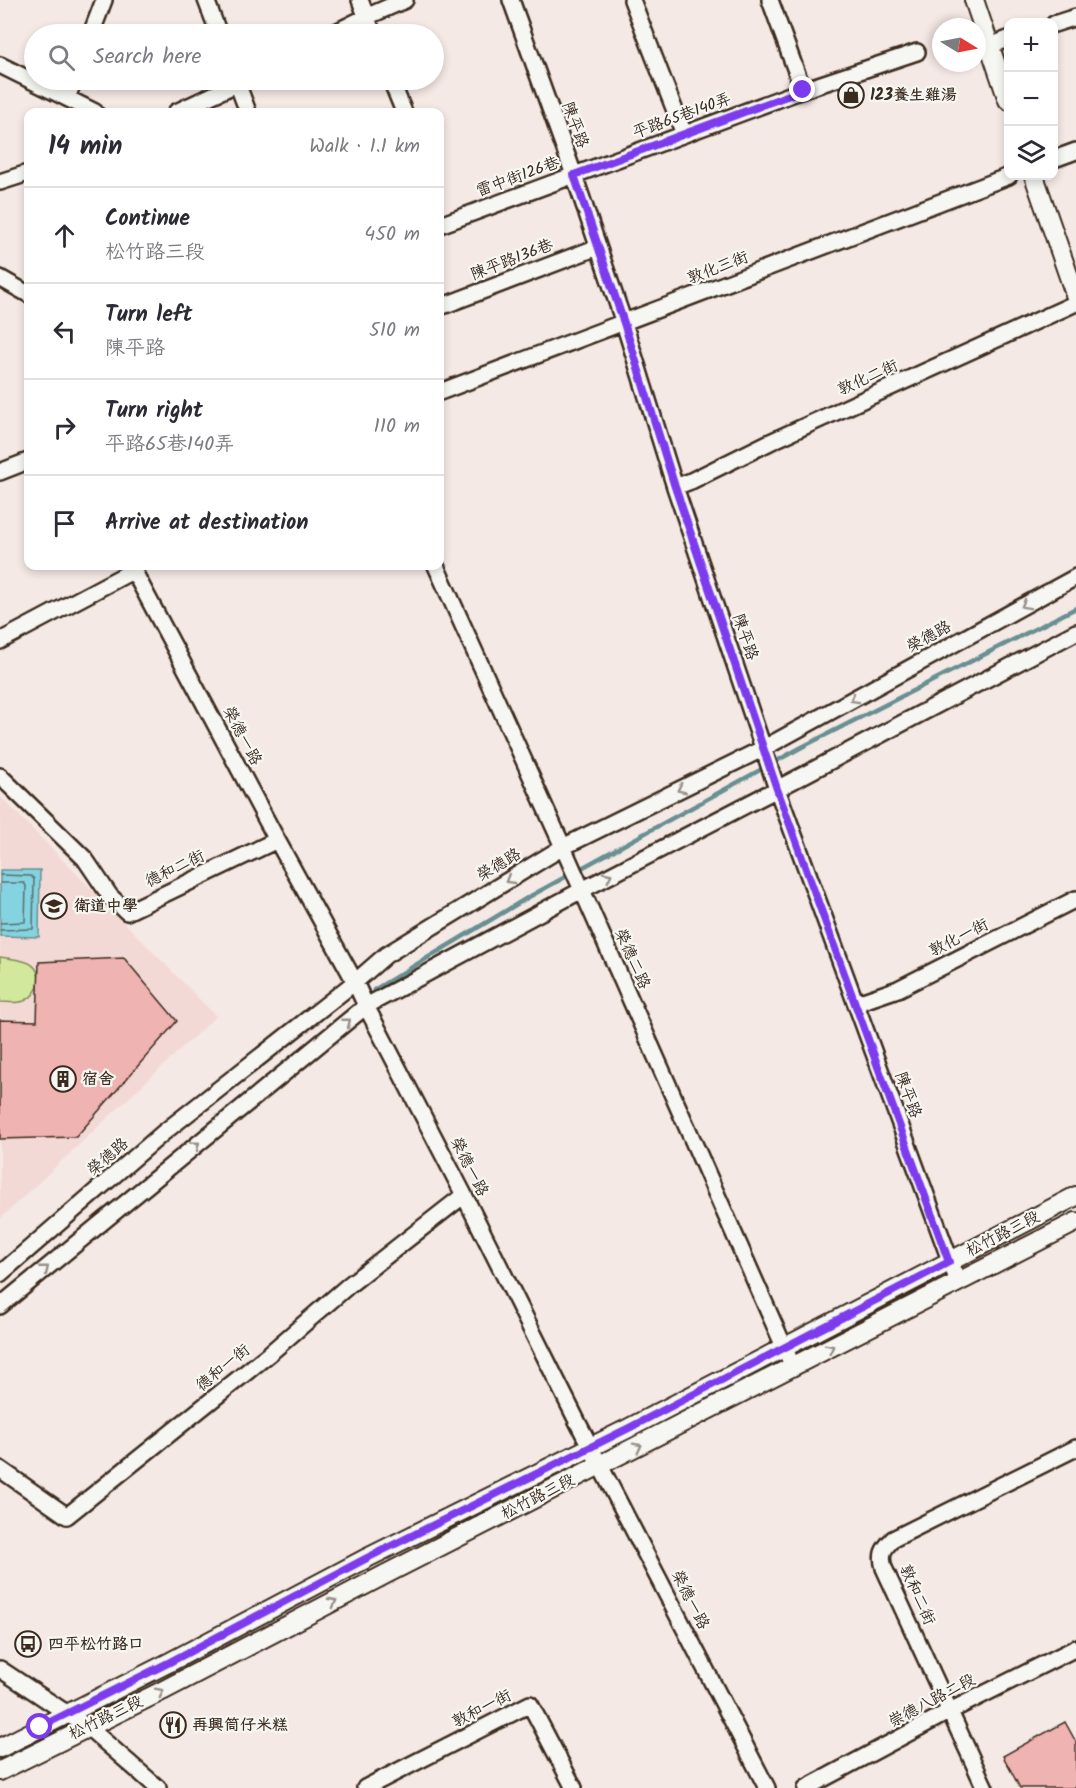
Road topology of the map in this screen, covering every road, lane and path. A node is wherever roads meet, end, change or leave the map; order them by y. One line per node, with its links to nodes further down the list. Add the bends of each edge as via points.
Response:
1 (105, 0): 13 (street)
2 (206, 0): 14 (street)
3 (360, 0): 10 (street)
4 (405, 0): 10 (street)
5 (511, 0): 37 (street, 陳平路)
6 (632, 0): 33 (street)
7 (770, 0): 27 (street)
8 (974, 0): 21 (street)
9 (986, 0): 17 (street)
10 (366, 17): 15 (street); 16 (street)
11 (1076, 17): 12 (street)
12 (1058, 22)
13 (95, 24)
14 (215, 24)
15 (352, 24)
16 (369, 24)
17 (1004, 41)
18 (917, 52): 27 (street, 平路65巷140弄)
19 (0, 64): 20 (street)
20 (24, 76)
21 (1004, 88)
22 (51, 90): 28 (street)
23 (70, 90): 28 (street)
24 (221, 90): 30 (street)
25 (242, 90): 31 (street)
26 (395, 90): 32 (street)
27 (803, 90): 33 (street, 平路65巷140弄)
28 (67, 98): 29 (street)
29 (88, 108)
30 (184, 108)
31 (247, 108)
32 (402, 108)
33 (684, 134): 37 (street, 平路65巷140弄)
34 (1076, 151): 35 (street)
35 (1058, 157)
36 (24, 174): 41 (street)
37 (574, 175): 42 (street, 雷中街126巷); 43 (street, 陳平路)
38 (1004, 178): 50 (street, 敦化三街)
39 (1035, 180): 47 (street)
40 (1047, 180): 44 (street)
41 (0, 182)
42 (444, 220)
43 (598, 247): 49 (street, 陳平路136巷); 50 (street, 陳平路)
44 (1076, 264)
45 (0, 278): 46 (street)
46 (24, 292)
47 (1076, 297)
48 (1076, 303): 54 (street, 敦化二街)
49 (444, 305)
50 (624, 323): 51 (street, 敦化三街); 54 (street, 陳平路)
51 (444, 390)
52 (24, 463): 53 (street)
53 (0, 472)
54 (675, 487): 61 (street, 陳平路)
55 (129, 570): 60 (street)
56 (134, 570): 64 (street, 榮德一路)
57 (438, 570): 65 (street, 榮德二路)
58 (1076, 577): 61 (street, 榮德路, one-way to 61)
59 (1076, 632): 63 (street)
60 (0, 641)
61 (764, 748): 63 (street, 陳平路); 65 (street, 榮德路, one-way to 65)
62 (0, 776): 64 (street, 德和二街, via 86,859 110,896 128,912)
63 (777, 789): 66 (street, one-way to 63); 69 (street, 陳平路)
64 (277, 840): 68 (street, 榮德一路)
65 (563, 847): 66 (street, 榮德二路); 68 (street, 榮德路, one-way to 68, via 386,955)
66 (582, 890): 70 (street); 78 (street, 榮德二路)
67 (1076, 899): 69 (street, 敦化一街, via 898,988)
68 (355, 982): 70 (street, 榮德一路); 75 (street, 榮德路, via 164,1133)
69 (856, 1003): 74 (street, 陳平路)
70 (366, 1006): 71 (street, 榮德一路); 77 (street, one-way to 70)
71 (464, 1195): 80 (street, 榮德一路); 83 (street, 德和一街, via 349,1284 269,1354 67,1516)
72 (1076, 1196): 74 (street, 松竹路三段)
73 (1076, 1222): 76 (street, 松竹路三段)
74 (949, 1262): 76 (street, 陳平路); 78 (street, 松竹路三段)
75 (0, 1274)
76 (958, 1282): 79 (street, 松竹路三段, one-way to 76)
77 (0, 1306)
78 (784, 1347): 79 (street, 榮德二路); 80 (street, 松竹路三段)
79 (793, 1367): 82 (street, 松竹路三段, one-way to 79)
80 (590, 1447): 82 (street, 榮德一路); 87 (street, 松竹路三段)
81 (1076, 1448): 86 (street, 敦和二街, via 884,1547 884,1568)
82 (600, 1466): 88 (street, 松竹路三段, one-way to 82); 94 (street, 榮德一路)
83 (0, 1469)
84 (1076, 1648): 86 (street, 崇德八路二段)
85 (0, 1669): 87 (street)
86 (950, 1711): 95 (street, 崇德八路二段); 96 (street, 敦和二街)
87 (68, 1713): 88 (street); 89 (street, 松竹路三段)
88 (89, 1728): 90 (street, 松竹路三段); 91 (street)
89 (0, 1748)
90 (0, 1771)
91 (158, 1788)
92 (365, 1788): 93 (street, 敦和一街, via 530,1704)
93 (574, 1788)
94 (767, 1788)
95 (806, 1788)
96 (985, 1788)

